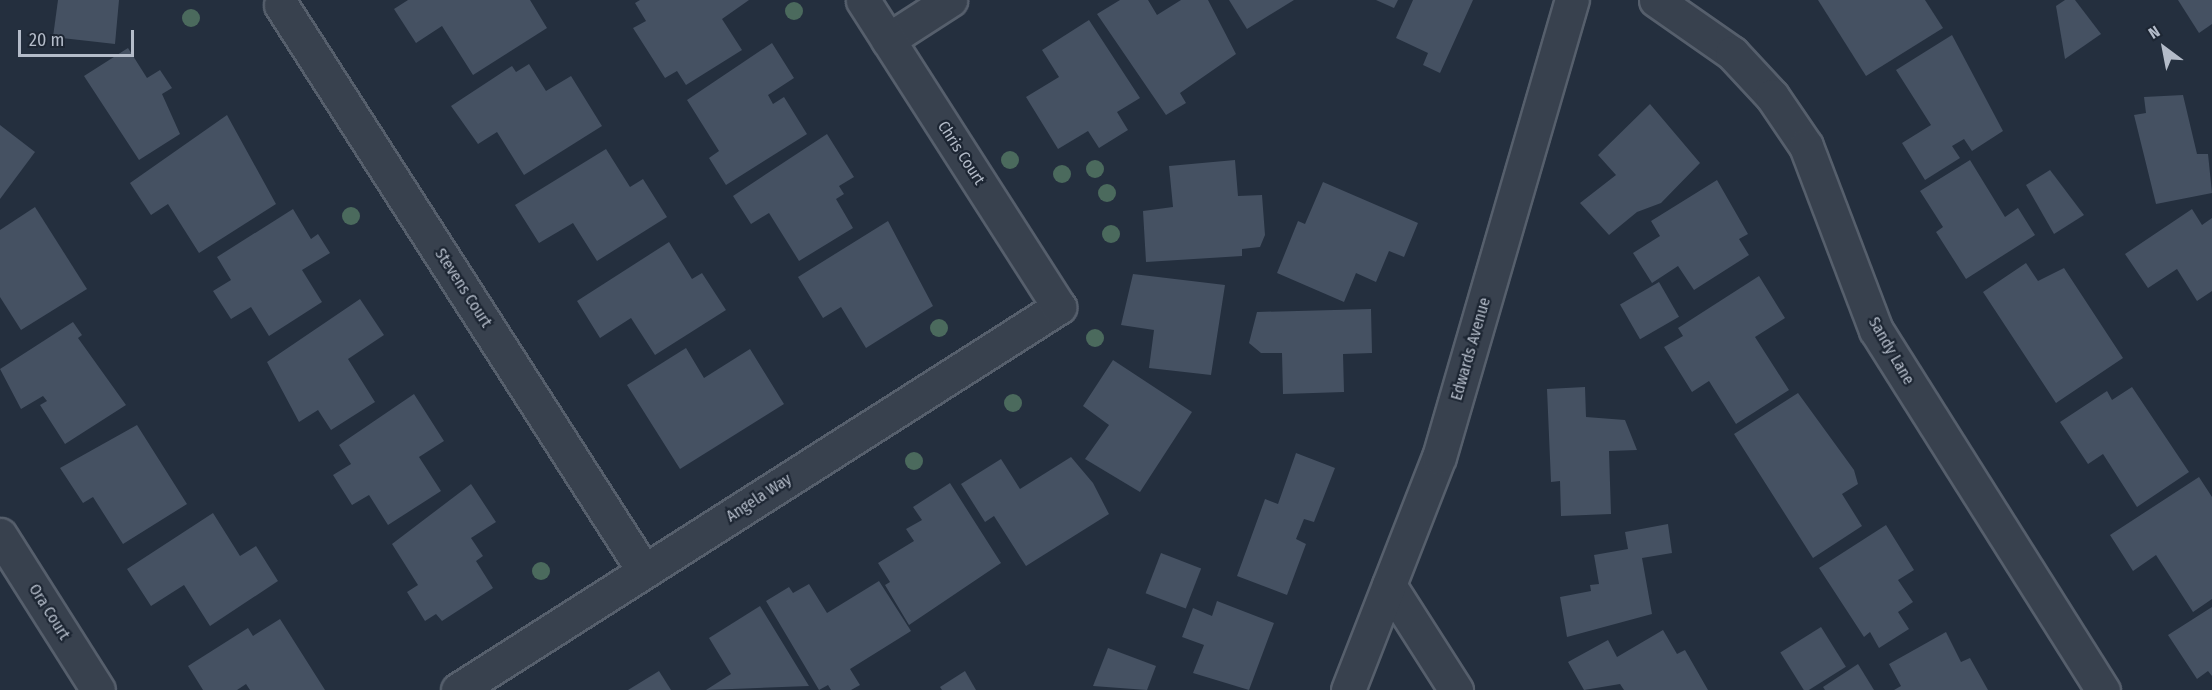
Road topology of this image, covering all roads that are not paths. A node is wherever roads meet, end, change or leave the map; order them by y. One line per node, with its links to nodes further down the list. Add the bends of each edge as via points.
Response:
1 (863, 0): 6 (street, Chris Court)
2 (950, 0): 6 (street)
3 (1572, 0): 10 (street, Edwards Avenue, via 1439,457)
4 (1656, 0): 15 (street, Sandy Lane, via 1732,53 1772,96 1806,146 1876,330)
5 (281, 5): 9 (street, Stevens Court)
6 (888, 40): 7 (street, Chris Court)
7 (1059, 307): 9 (street, Angela Way)
8 (0, 535): 11 (street, Ora Court)
9 (644, 571): 12 (street, Angela Way)
10 (1389, 585): 13 (street, Edwards Avenue); 14 (street)
11 (98, 690)
12 (458, 690)
13 (1348, 690)
14 (1456, 690)
15 (2103, 690)

